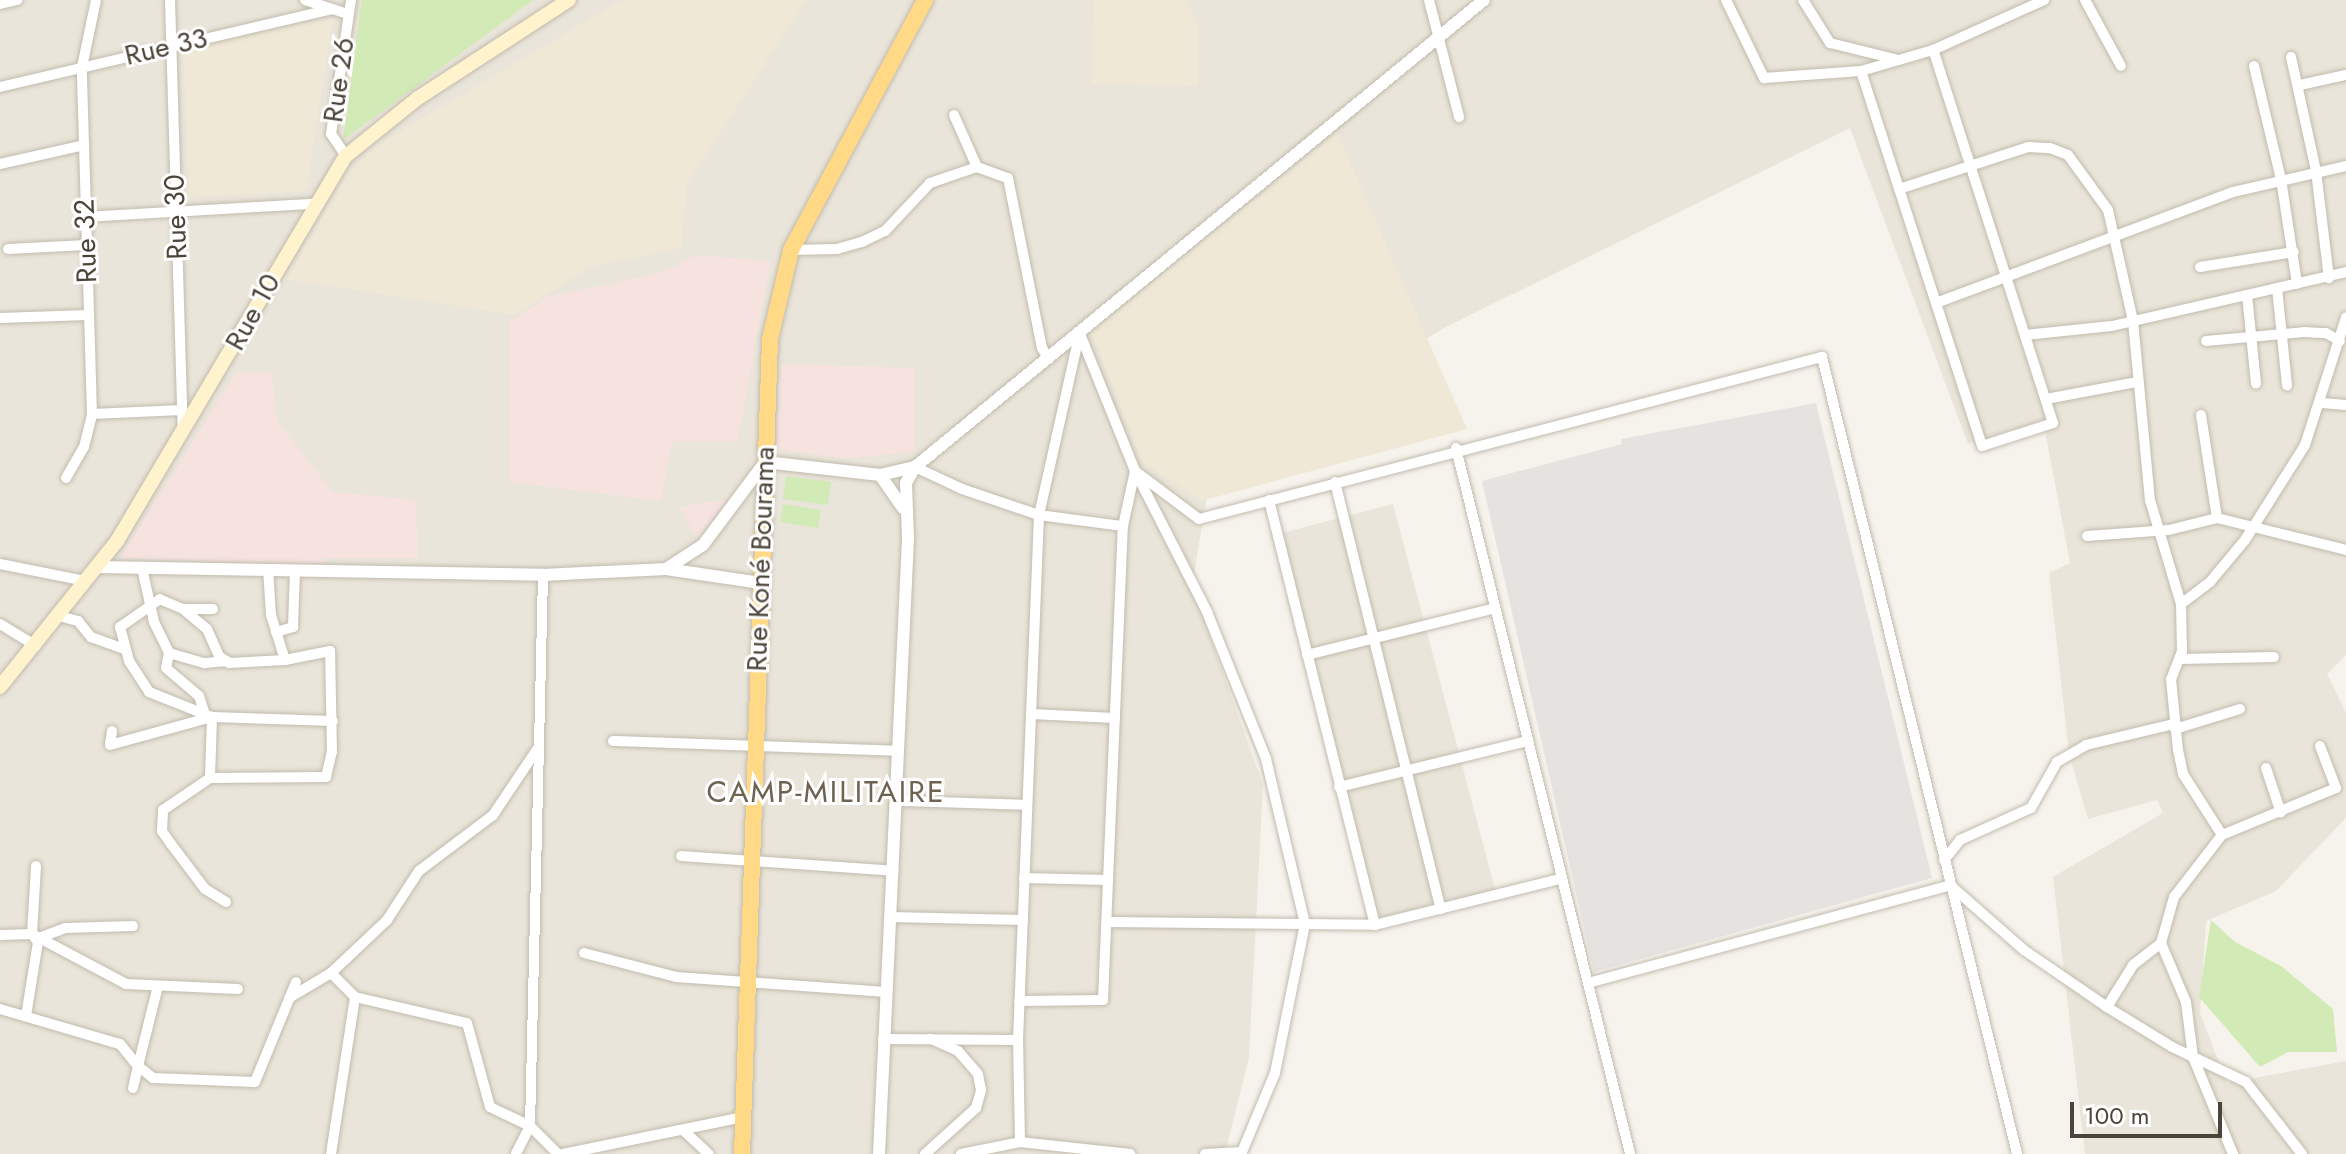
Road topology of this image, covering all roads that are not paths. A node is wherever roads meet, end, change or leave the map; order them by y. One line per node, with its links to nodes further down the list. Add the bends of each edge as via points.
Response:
1 (18, 0): 14 (street)
2 (96, 0): 24 (street, Rue 32)
3 (170, 0): 18 (street, Rue 30)
4 (305, 0): 15 (street)
5 (351, 0): 16 (street, Rue 26)
6 (569, 0): 32 (main road, Rue 10, via 418,98)
7 (925, 0): 46 (highway, Rue Koné Bourama)
8 (1429, 0): 17 (street)
9 (1484, 0): 17 (street)
10 (1726, 0): 25 (street, via 1764,78)
11 (1803, 0): 21 (street, via 1830,43)
12 (2044, 0): 19 (street)
13 (2085, 0): 22 (street)
14 (0, 4)
15 (332, 9): 16 (street); 18 (street, Rue 33)
16 (348, 14): 32 (street, Rue 26, via 331,134)
17 (1439, 36): 30 (street); 61 (street)
18 (168, 47): 24 (street, Rue 33); 41 (street, Rue 30)
19 (1933, 50): 21 (street); 34 (street)
20 (2291, 57): 27 (street)
21 (1899, 60): 25 (street)
22 (2121, 66)
23 (2254, 66): 38 (street)
24 (82, 67): 28 (street, Rue 33); 31 (street, Rue 32)
25 (1861, 71): 39 (street)
26 (2346, 75): 27 (street)
27 (2300, 85): 37 (street)
28 (0, 87)
29 (954, 115): 36 (street)
30 (1459, 117)
31 (84, 145): 33 (street); 42 (street, Rue 32)
32 (346, 156): 40 (main road, Rue 10)
33 (0, 164)
34 (1970, 165): 39 (street); 43 (street, via 2028,147 2057,149 2068,155 2108,210); 50 (street)
35 (2346, 166): 37 (street)
36 (977, 167): 46 (street, via 930,183 885,231 862,242 837,249); 66 (street, via 1008,178 1042,348)
37 (2316, 171): 38 (street); 51 (street)
38 (2281, 179): 43 (street); 47 (street)
39 (1899, 189): 55 (street)
40 (313, 204): 41 (street); 76 (main road, Rue 10)
41 (176, 211): 42 (street); 73 (street, Rue 30)
42 (85, 217): 44 (street, Rue 32)
43 (2116, 234): 50 (street); 59 (street)
44 (86, 245): 45 (street); 56 (street, Rue 32)
45 (8, 249)
46 (791, 250): 78 (highway, Rue Koné Bourama, via 770,339)
47 (2294, 252): 48 (street); 52 (street)
48 (2200, 267)
49 (2346, 272): 51 (street)
50 (2006, 277): 55 (street); 62 (street)
51 (2329, 278): 52 (street)
52 (2297, 284): 53 (street)
53 (2277, 288): 54 (street); 60 (street)
54 (2247, 295): 59 (street); 63 (street)
55 (1936, 303): 70 (street, via 1982,446 2053,423)
56 (88, 315): 58 (street); 74 (street, Rue 32)
57 (2346, 317): 65 (street)
58 (0, 318)
59 (2133, 321): 62 (street); 67 (street)
60 (2283, 333): 63 (street); 65 (street, via 2326,333); 69 (street)
61 (1080, 334): 66 (street); 80 (street); 86 (street)
62 (2025, 335): 70 (street)
63 (2251, 337): 64 (street); 68 (street)
64 (2206, 341)
65 (2342, 346): 71 (street)
66 (1049, 359): 79 (street)
67 (2137, 382): 70 (street); 90 (street)
68 (2256, 384)
69 (2287, 385)
70 (2046, 399)
71 (2322, 403): 72 (street); 88 (street, via 2305,445)
72 (2346, 405)
73 (182, 410): 74 (street); 76 (street, Rue 30)
74 (92, 414): 82 (street, Rue 32, via 84,447)
75 (2201, 415): 87 (street)
76 (183, 434): 95 (main road, Rue 10)
77 (1456, 448): 83 (street); 106 (street); 144 (street, via 1822,357)
78 (765, 462): 81 (street); 93 (street, via 735,508); 103 (highway, Rue Koné Bourama)
79 (915, 467): 81 (street); 85 (street, via 906,483); 86 (street)
80 (1135, 471): 84 (street, via 1199,519); 89 (street); 157 (street, via 1207,612 1266,759)
81 (880, 475): 85 (street)
82 (66, 478)
83 (1335, 482): 84 (street); 112 (street)
84 (1269, 500): 116 (street)
85 (905, 511): 134 (street)
86 (1039, 515): 89 (street); 123 (street)
87 (2217, 518): 88 (street); 90 (street)
88 (2254, 525): 92 (street); 104 (street, via 2210,582)
89 (1123, 526): 125 (street)
90 (2157, 531): 91 (street); 104 (street)
91 (2087, 536)
92 (2346, 550)
93 (688, 557): 98 (street); 100 (street)
94 (0, 564): 102 (street)
95 (97, 567): 96 (street); 102 (main road, Rue 10)
96 (142, 568): 97 (street); 105 (street)
97 (268, 569): 99 (street); 111 (street)
98 (666, 569): 100 (street); 101 (street)
99 (295, 570): 101 (street); 111 (street, via 293,627)
100 (695, 572): 103 (street)
101 (543, 575): 133 (street)
102 (86, 581): 109 (main road, Rue 10)
103 (761, 583): 131 (highway, Rue Koné Bourama)
104 (2181, 604): 118 (street)
105 (152, 608): 107 (street, via 160,599); 114 (street, via 120,627); 115 (street)
106 (1495, 608): 112 (street); 130 (street)
107 (183, 609): 108 (street); 120 (street, via 207,629)
108 (213, 609)
109 (59, 616): 113 (main road, Rue 10); 114 (street, via 78,621 91,637)
110 (0, 624): 113 (street)
111 (276, 632): 119 (street)
112 (1373, 638): 116 (street); 136 (street)
113 (36, 646): 121 (main road, Rue 10)
114 (126, 650): 124 (street, via 149,692)
115 (169, 653): 120 (street, via 205,663); 124 (street, via 166,668 199,696)
116 (1307, 655): 138 (street)
117 (2274, 657): 118 (street)
118 (2179, 659): 127 (street, via 2171,679)
119 (285, 660): 120 (street); 126 (street, via 330,651)
120 (227, 661)
121 (0, 687)
122 (2240, 709): 127 (street)
123 (1031, 714): 125 (street); 140 (street)
124 (209, 715): 126 (street); 128 (street, via 110,745); 137 (street)
125 (1115, 718): 150 (street)
126 (333, 721): 137 (street, via 326,777)
127 (2174, 726): 142 (street, via 2183,774); 144 (street, via 2086,745 2057,762 2031,808 1960,840)
128 (112, 731)
129 (613, 741): 131 (street)
130 (1528, 741): 136 (street); 149 (street)
131 (756, 746): 134 (street); 145 (highway, Rue Koné Bourama)
132 (2320, 746): 141 (street, via 2336,788)
133 (538, 748): 164 (street, via 493,815 419,871 387,920); 184 (street)
134 (898, 751): 147 (street)
135 (2266, 768): 141 (street)
136 (1406, 771): 138 (street); 153 (street)
137 (210, 778): 152 (street, via 170,802 163,810 162,831 205,889)
138 (1339, 787): 158 (street)
139 (901, 801): 140 (street)
140 (1027, 805): 148 (street)
141 (2281, 813): 142 (street)
142 (2222, 835): 162 (street, via 2174,897)
143 (681, 856): 145 (street)
144 (1944, 860): 151 (street)
145 (752, 861): 147 (street); 166 (highway, Rue Koné Bourama)
146 (36, 866): 161 (street)
147 (893, 871): 154 (street)
148 (1024, 878): 150 (street); 155 (street)
149 (1560, 879): 153 (street); 167 (street)
150 (1108, 880): 156 (street)
151 (1950, 885): 167 (street); 174 (street, via 2024,950); 199 (street)
152 (226, 902)
153 (1441, 909): 158 (street)
154 (890, 917): 155 (street); 170 (street)
155 (1023, 920): 173 (street)
156 (1107, 922): 157 (street); 173 (street, via 1103,1000)
157 (1305, 924): 158 (street); 187 (street, via 1275,1073)
158 (1375, 925)
159 (133, 926): 161 (street, via 65,928)
160 (0, 935): 161 (street)
161 (35, 936): 168 (street, via 126,984); 176 (street)
162 (2161, 943): 174 (street, via 2133,965); 180 (street, via 2186,1002)
163 (584, 953): 166 (street, via 676,977)
164 (331, 973): 171 (street); 172 (street)
165 (296, 982): 172 (street)
166 (749, 982): 170 (street); 183 (highway, Rue Koné Bourama)
167 (1588, 983): 198 (street)
168 (158, 986): 169 (street); 181 (street)
169 (238, 989)
170 (886, 992): 177 (street)
171 (355, 997): 184 (street, via 467,1023 490,1107); 188 (street)
172 (289, 998): 181 (street, via 255,1082 153,1078)
173 (1019, 1001): 179 (street)
174 (2107, 1007): 180 (street)
175 (0, 1009): 176 (street)
176 (26, 1016): 181 (street, via 120,1044)
177 (883, 1039): 178 (street); 193 (street)
178 (931, 1039): 179 (street); 194 (street, via 958,1051 978,1074 981,1090 976,1108)
179 (1018, 1040): 186 (street)
180 (2193, 1057): 200 (street); 201 (street, via 2246,1082)
181 (138, 1066): 182 (street)
182 (133, 1088)
183 (743, 1117): 185 (street); 192 (highway, Rue Koné Bourama)
184 (530, 1126): 189 (street); 190 (street)
185 (683, 1130): 190 (street); 191 (street)
186 (1020, 1142): 195 (street); 196 (street)
187 (1242, 1153): 197 (street)
188 (331, 1154)
189 (516, 1154)
190 (560, 1154)
191 (709, 1154)
192 (742, 1154)
193 (879, 1154)
194 (925, 1154)
195 (961, 1154)
196 (1130, 1154)
197 (1205, 1154)
198 (1630, 1154)
199 (2017, 1154)
200 (2233, 1154)
201 (2302, 1154)

